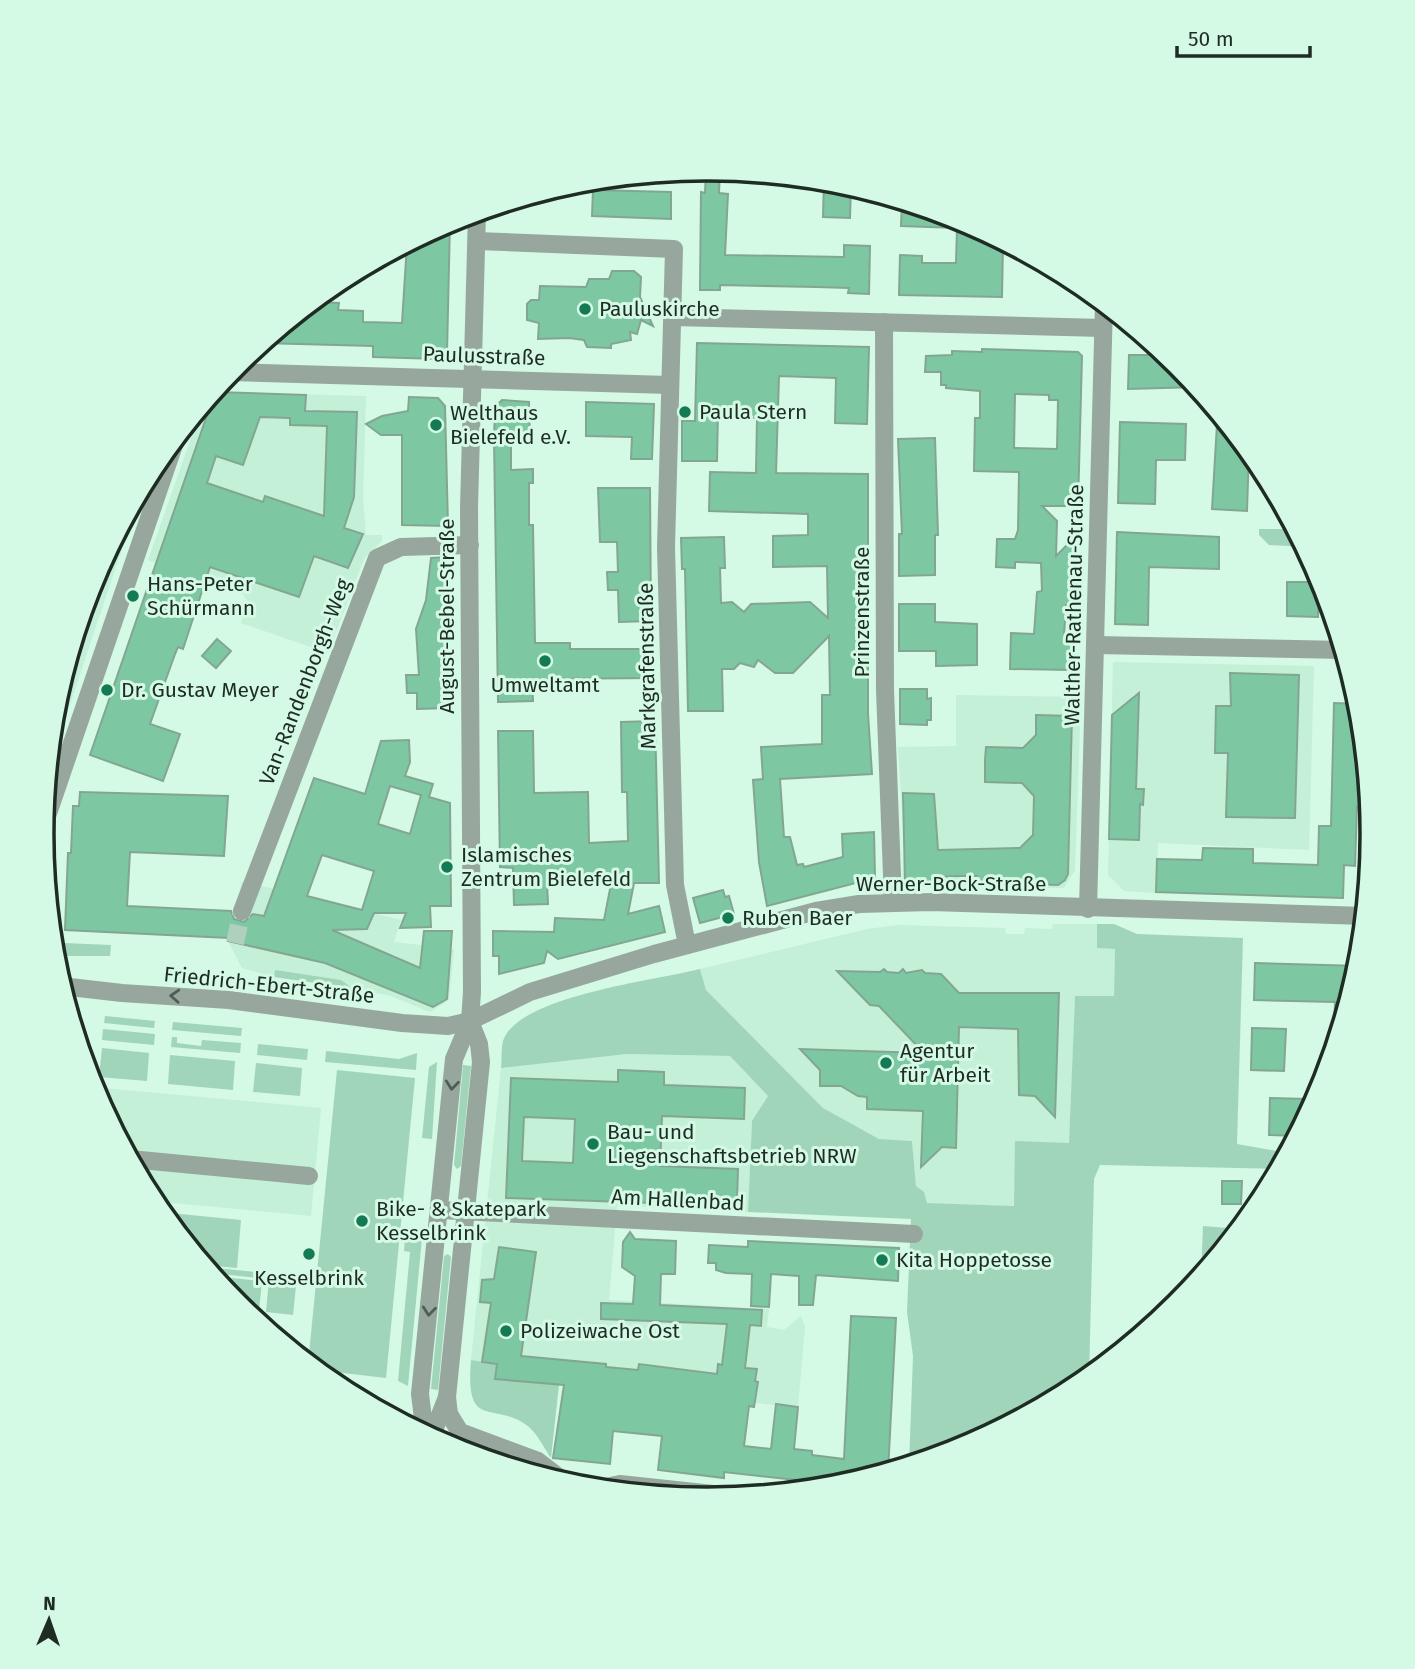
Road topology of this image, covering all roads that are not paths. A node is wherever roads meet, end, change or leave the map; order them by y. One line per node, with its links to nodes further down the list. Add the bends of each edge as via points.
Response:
1 (477, 224): 2 (street, August-Bebel-Straße)
2 (477, 241): 4 (street, via 674,249); 8 (street, August-Bebel-Straße)
3 (1104, 315): 6 (street, Walther-Rathenau-Straße)
4 (672, 317): 5 (street); 9 (street)
5 (884, 322): 6 (street); 15 (street, Prinzenstraße, via 885,690)
6 (1103, 328): 12 (street, Walther-Rathenau-Straße)
7 (247, 372): 8 (street, Paulusstraße)
8 (472, 379): 9 (street, Paulusstraße); 11 (street, August-Bebel-Straße)
9 (669, 385): 19 (street, Markgrafenstraße, via 666,547 675,885)
10 (165, 470): 14 (street)
11 (470, 545): 17 (street, Van-Randenborgh-Weg, via 401,547 377,558); 21 (street, August-Bebel-Straße)
12 (1096, 645): 13 (street); 16 (street, Walther-Rathenau-Straße)
13 (1333, 650)
14 (56, 789)
15 (893, 902): 16 (street, Werner-Bock-Straße); 19 (street, Werner-Bock-Straße, via 816,911)
16 (1088, 909): 18 (street, Werner-Bock-Straße)
17 (242, 911)
18 (1355, 916)
19 (687, 946): 21 (street, Werner-Bock-Straße, via 530,992)
20 (73, 987): 21 (street, Friedrich-Ebert-Straße, one-way to 20, via 426,1026 229,999)
21 (470, 1021): 24 (street, August-Bebel-Straße, one-way to 24, via 454,1059); 25 (street, August-Bebel-Straße, via 481,1062)
22 (142, 1160): 23 (street)
23 (309, 1176)
24 (439, 1210): 25 (street, Am Hallenbad); 28 (street, August-Bebel-Straße, one-way to 28, via 420,1394)
25 (466, 1213): 26 (street, Am Hallenbad); 27 (street, August-Bebel-Straße)
26 (914, 1234)
27 (447, 1397): 29 (street, August-Bebel-Straße); 30 (street, via 449,1414 460,1432)
28 (424, 1422)
29 (435, 1427)
30 (545, 1467)

